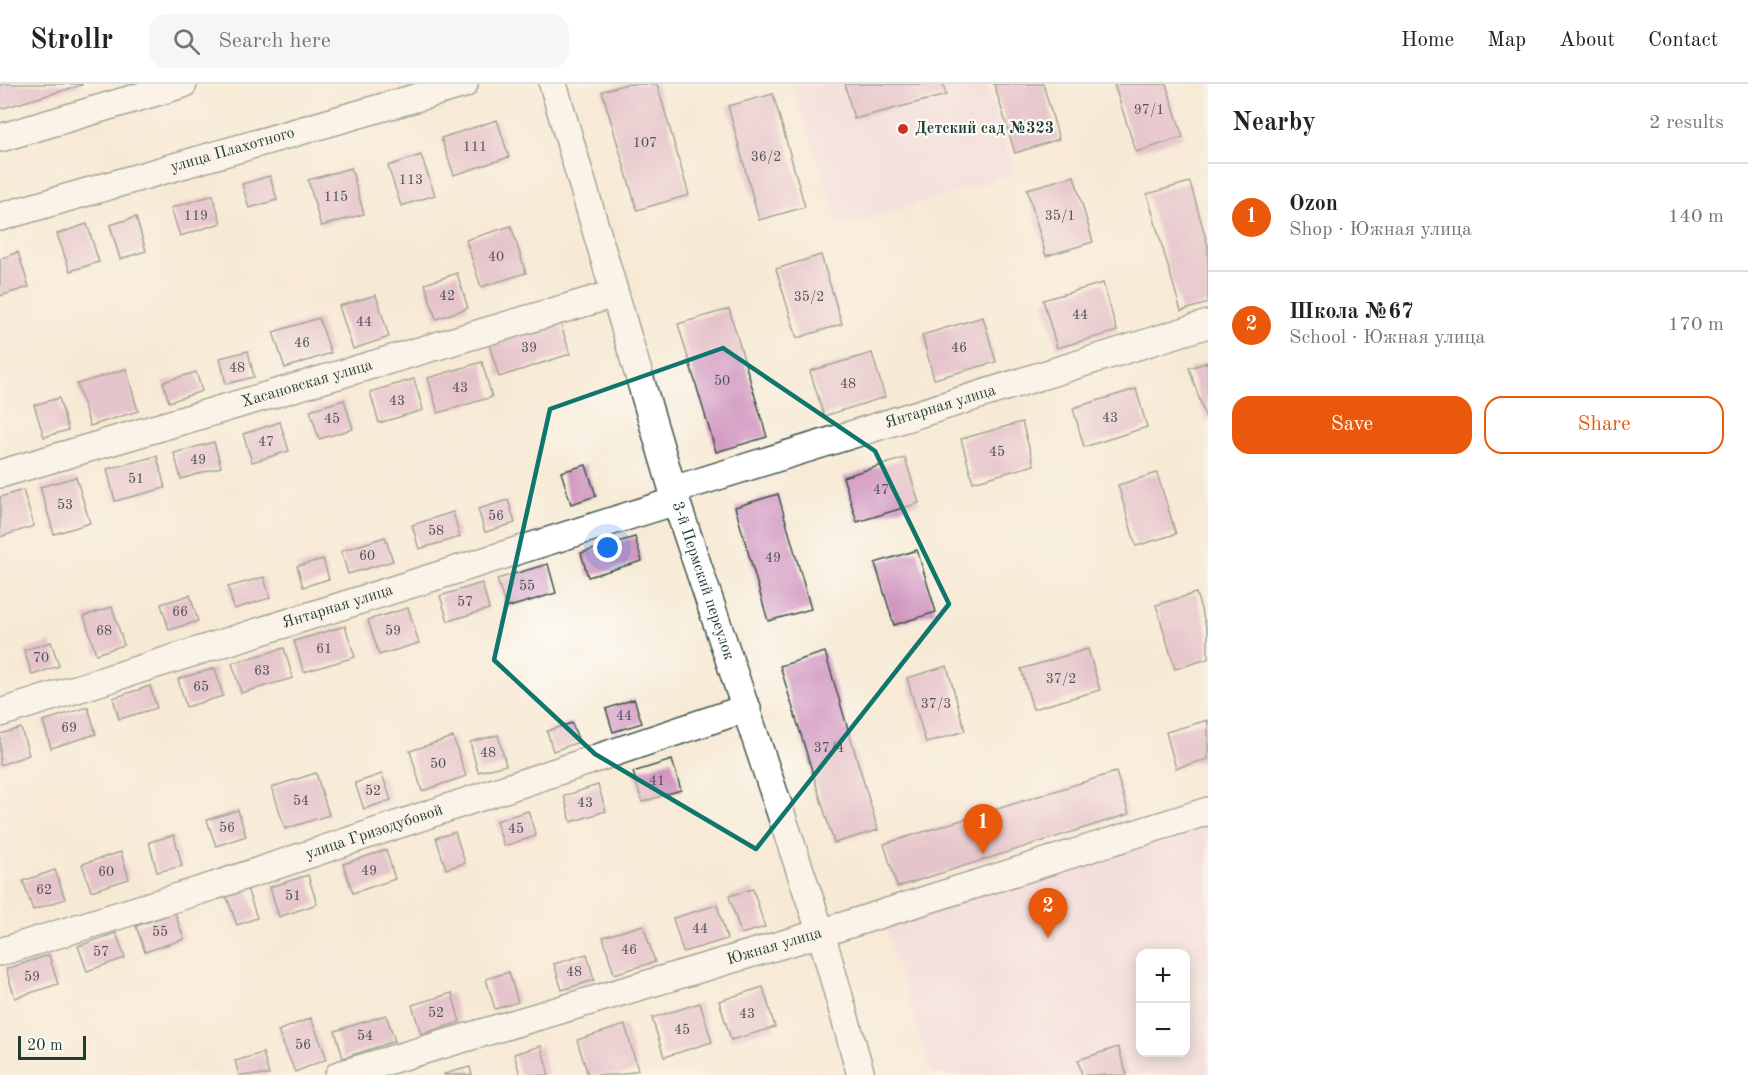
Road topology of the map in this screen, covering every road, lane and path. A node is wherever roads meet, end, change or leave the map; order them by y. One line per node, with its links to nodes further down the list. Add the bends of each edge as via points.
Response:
1 (183, 84): 4 (street)
2 (464, 84): 5 (street, улица Плахотного)
3 (553, 84): 6 (street, 3-й Пермский переулок)
4 (0, 138)
5 (0, 217)
6 (614, 294): 8 (street, Хасановская улица); 9 (street, 3-й Пермский переулок)
7 (1208, 324): 9 (street, Янтарная улица)
8 (0, 474)
9 (675, 495): 10 (street, 3-й Пермский переулок); 11 (street, Янтарная улица)
10 (747, 708): 13 (street, 3-й Пермский переулок); 14 (street, улица Гризодубовой, via 214,886)
11 (0, 713)
12 (1208, 811): 13 (street, Южная улица)
13 (821, 933): 15 (street, Южная улица); 16 (street, 3-й Пермский переулок)
14 (0, 952)
15 (339, 1075)
16 (861, 1075)

